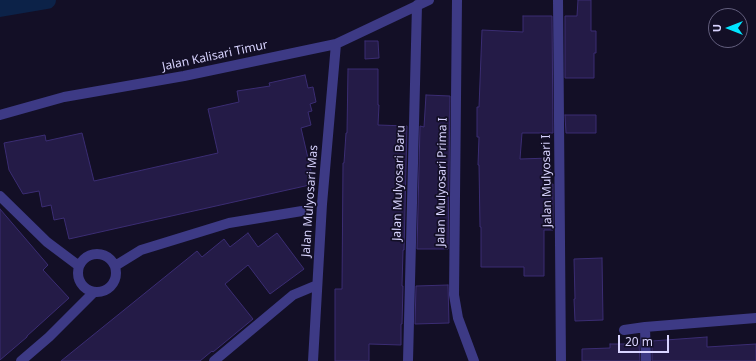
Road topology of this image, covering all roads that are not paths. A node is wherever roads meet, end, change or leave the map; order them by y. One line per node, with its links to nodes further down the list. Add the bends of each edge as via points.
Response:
1 (429, 0): 4 (street, Jalan Kalisari Timur)
2 (457, 0): 20 (street, Jalan Mulyosari Prima I, via 454,295 458,318)
3 (558, 0): 21 (street, Jalan Mulyosari I)
4 (417, 5): 5 (street, Jalan Kalisari Timur); 19 (street, Jalan Mulyosari Baru)
5 (336, 44): 6 (street, Jalan Kalisari Timur, via 184,76 64,97); 11 (street, Jalan Mulyosari Mas)
6 (0, 115)
7 (0, 196): 9 (street, via 47,242)
8 (302, 211): 10 (street, via 229,223 141,250)
9 (79, 266): 10 (street, via 86,257 97,253 108,257); 12 (street, via 78,279 82,286)
10 (115, 266): 12 (street, via 116,280 112,286 107,290)
11 (317, 285): 17 (street, via 293,295); 18 (street, Jalan Mulyosari Mas)
12 (94, 292): 16 (street)
13 (756, 318): 14 (street)
14 (645, 327): 15 (street); 22 (street)
15 (624, 330)
16 (22, 361)
17 (214, 361)
18 (313, 361)
19 (408, 361)
20 (474, 361)
21 (561, 361)
22 (646, 361)

